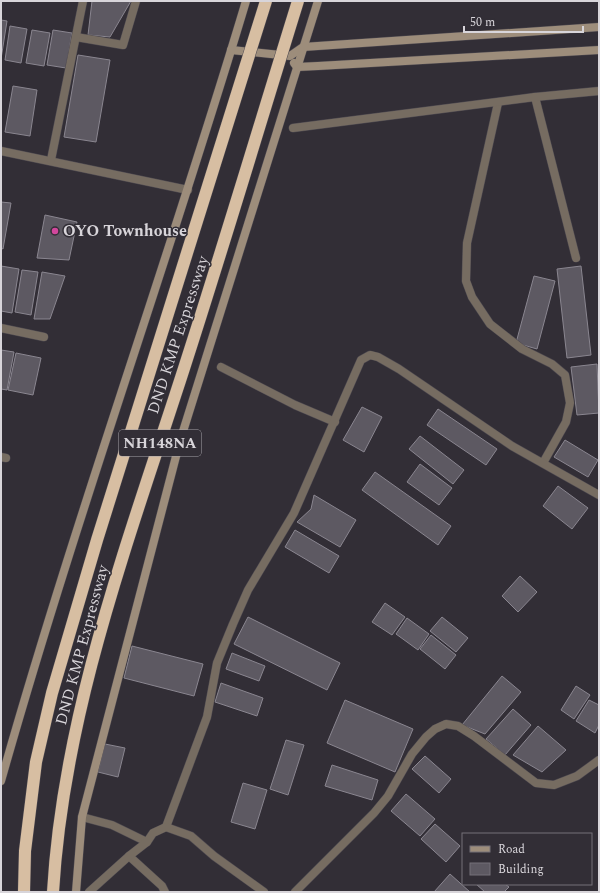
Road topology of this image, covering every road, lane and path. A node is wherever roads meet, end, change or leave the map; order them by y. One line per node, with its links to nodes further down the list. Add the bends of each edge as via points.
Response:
1 (83, 1): 8 (street)
2 (136, 1): 8 (street, via 123,44)
3 (246, 1): 10 (street)
4 (266, 1): 34 (highway, DND KMP Expressway / NH148NA, bridge, via 97,540 52,693 36,762 25,851)
5 (298, 1): 35 (highway, DND KMP Expressway / NH148NA, bridge, via 224,245 124,552 81,703 70,755 55,853)
6 (318, 1): 9 (street)
7 (599, 27): 9 (street)
8 (76, 37): 19 (street)
9 (303, 47): 12 (street); 13 (street)
10 (232, 50): 12 (street); 20 (street)
11 (599, 50): 13 (street)
12 (290, 56): 13 (street)
13 (297, 67): 30 (street, via 180,441)
14 (599, 91): 15 (street)
15 (535, 97): 16 (street); 21 (street)
16 (498, 103): 17 (street); 26 (street, via 467,243 466,281 472,297 490,324 522,349 552,364 565,375 570,403 566,422)
17 (293, 128)
18 (1, 151): 19 (street)
19 (51, 160): 20 (street)
20 (188, 190): 29 (street, via 31,676)
21 (576, 258)
22 (1, 328): 23 (street)
23 (44, 337)
24 (221, 367): 25 (street, via 295,405)
25 (335, 422): 26 (street, via 361,360 373,355 399,369 512,446); 31 (street, via 294,512 248,590 233,624 217,663 207,717)
26 (543, 463): 27 (street)
27 (599, 495)
28 (599, 760): 40 (street, via 577,776 554,785 536,783 469,733 458,726 446,724 435,729 417,748 388,796 374,813)
29 (1, 781)
30 (82, 817): 32 (street, via 112,826); 36 (street)
31 (166, 827): 32 (street, via 153,833); 39 (street, via 191,836)
32 (147, 842): 33 (street)
33 (129, 856): 37 (street); 38 (street, via 162,886)
34 (24, 892)
35 (52, 892)
36 (76, 892)
37 (89, 892)
38 (165, 892)
39 (264, 892)
40 (295, 892)

